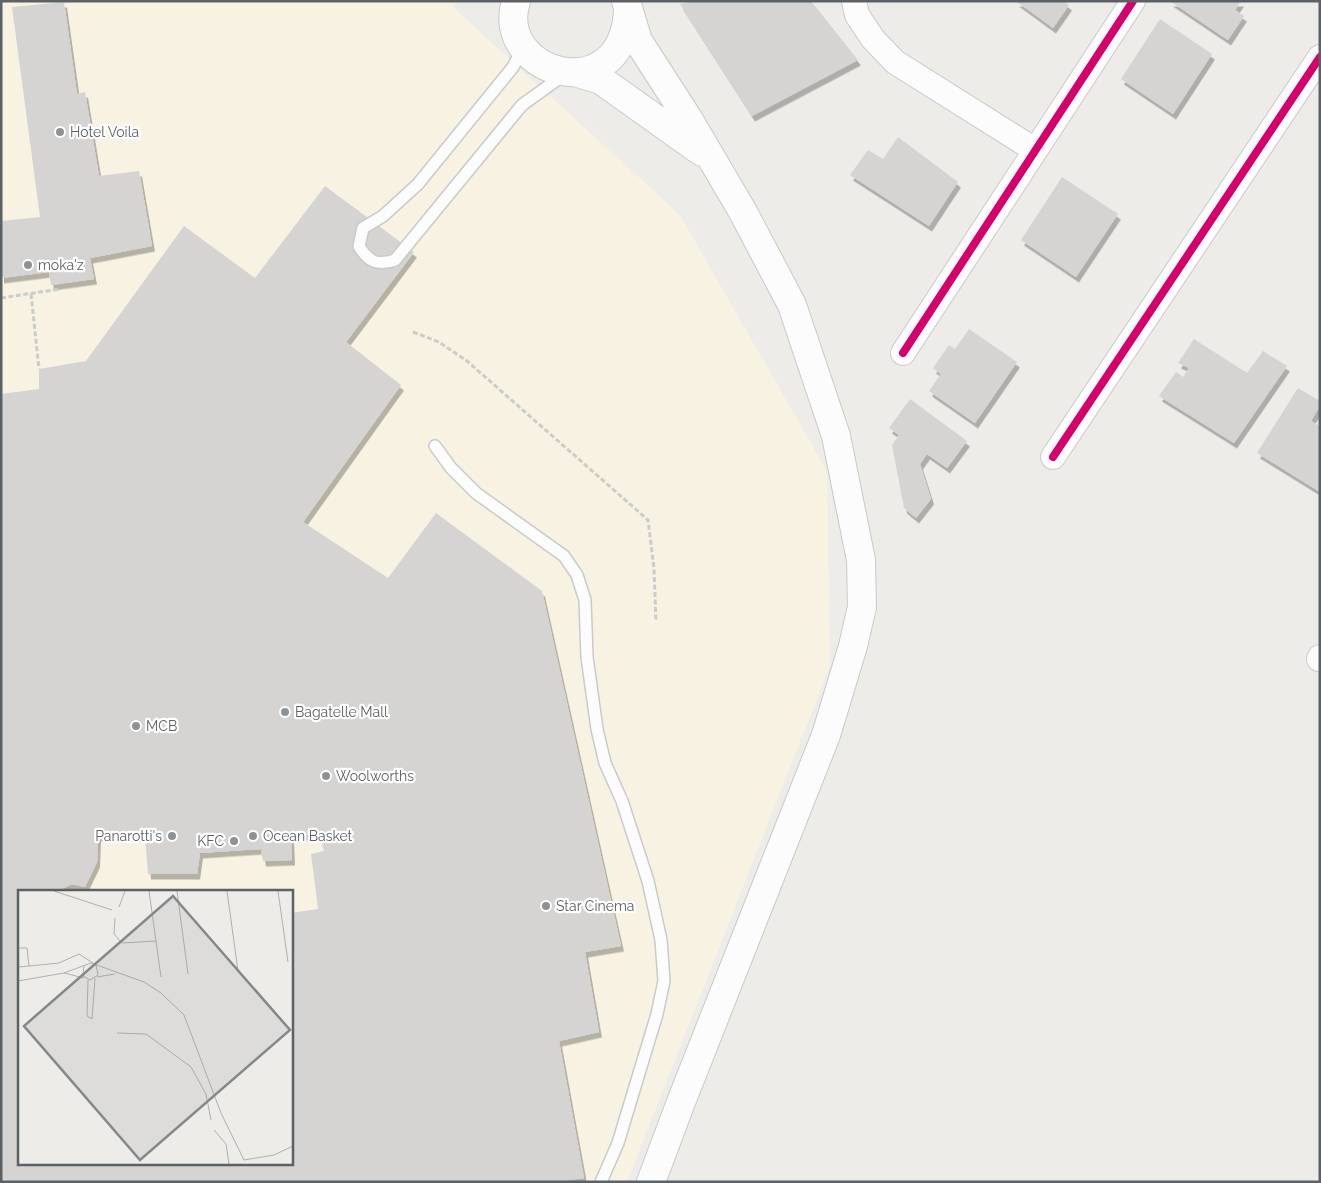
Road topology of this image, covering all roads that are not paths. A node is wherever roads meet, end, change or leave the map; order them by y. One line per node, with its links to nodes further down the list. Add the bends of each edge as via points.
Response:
1 (503, 1): 5 (main road)
2 (854, 1): 8 (street, via 857,15 873,39 895,62)
3 (1133, 1): 8 (street)
4 (627, 6): 7 (main road, via 627,28 621,44 595,68); 9 (main road, via 638,41)
5 (518, 25): 7 (main road, via 535,60); 7 (lane, via 513,67 418,184 383,216 363,228 359,246 373,263 395,260 522,105)
6 (1320, 57): 12 (street)
7 (572, 73): 9 (main road, via 600,80)
8 (1035, 150): 10 (street)
9 (711, 158): 14 (main road, via 792,305 836,436 861,560 862,607 826,735)
10 (903, 353)
11 (435, 446): 13 (lane, via 451,468 476,492 564,556 577,575 585,600 587,657 597,729 605,763 622,801 648,881 661,940 664,981 618,1143)
12 (1053, 457)
13 (601, 1182)
14 (651, 1182)

